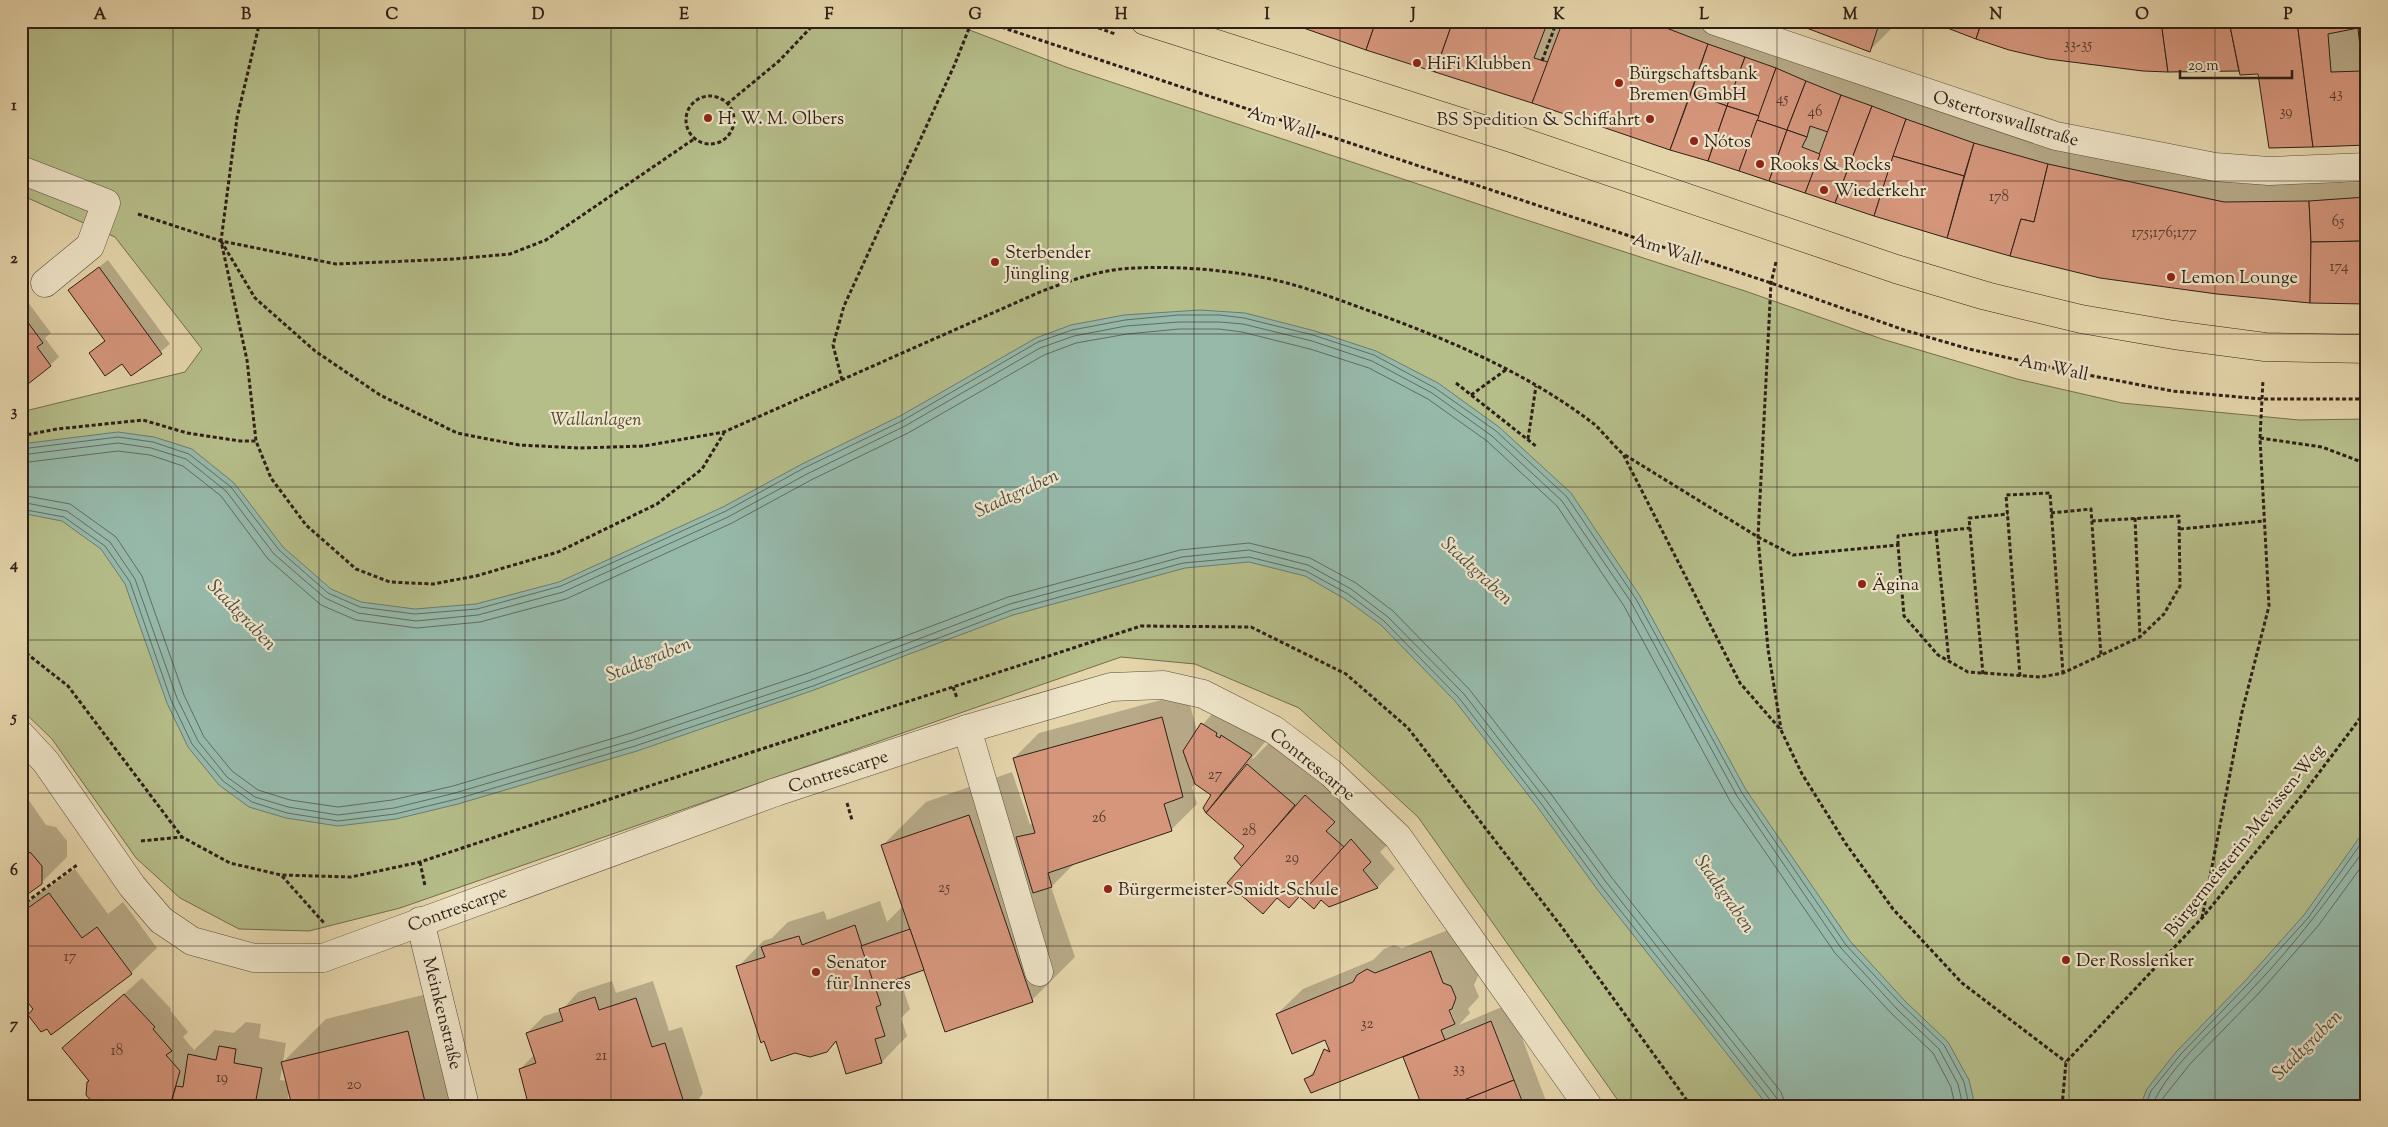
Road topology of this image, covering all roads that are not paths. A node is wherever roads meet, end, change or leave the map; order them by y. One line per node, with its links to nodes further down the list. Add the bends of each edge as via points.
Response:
1 (1146, 21): 6 (main road, via 1977,293 2071,317 2174,335 2265,347)
2 (1715, 21): 3 (street, Ostertorswallstraße, via 2056,136 2216,167 2269,171)
3 (2367, 167)
4 (21, 170): 5 (street, via 106,203 90,246)
5 (45, 283)
6 (2367, 349)
7 (967, 729): 9 (street, Contrescarpe, via 776,792); 10 (street); 12 (street, Contrescarpe, via 1110,687 1164,685 1203,694 1274,730 1331,773 1398,837)
8 (21, 735): 9 (street, Contrescarpe, via 46,762 132,886 162,920 192,941 254,958 323,958)
9 (420, 921): 11 (street, Meinkenstraße)
10 (1039, 972)
11 (465, 1106)
12 (1588, 1106)

